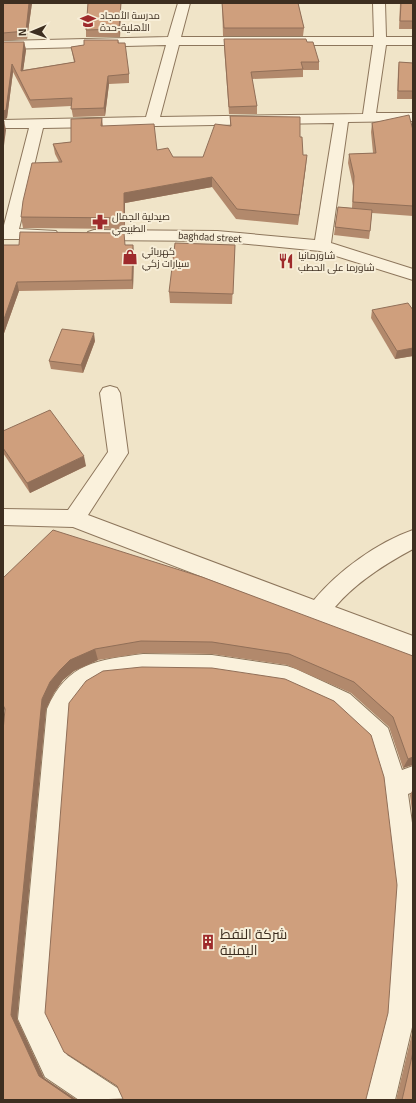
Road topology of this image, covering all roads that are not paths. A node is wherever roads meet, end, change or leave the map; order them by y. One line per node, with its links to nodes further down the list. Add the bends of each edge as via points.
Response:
1 (184, 3): 3 (street)
2 (379, 3): 4 (street)
3 (174, 41): 4 (street); 6 (street); 10 (street)
4 (380, 41): 5 (street); 7 (street)
5 (413, 41)
6 (3, 44)
7 (369, 117): 8 (street); 9 (street)
8 (413, 117)
9 (342, 118): 10 (street); 14 (street)
10 (152, 120): 11 (street)
11 (37, 123): 12 (street); 13 (street)
12 (3, 124)
13 (7, 234): 14 (street, baghdad street, via 217,236)
14 (322, 246): 15 (street, baghdad street)
15 (413, 275)
16 (110, 393): 18 (street, via 118,453)
17 (3, 517): 18 (street)
18 (74, 519): 20 (street)
19 (413, 538): 20 (street, via 380,556 334,592)
20 (319, 611): 21 (street)
21 (413, 647)
22 (407, 786): 23 (street, via 379,737 341,702 287,677 212,666 143,665 102,670 79,682 59,709 33,1019 56,1066); 24 (street, via 407,892 399,1017)
23 (108, 1100)
24 (379, 1100)

